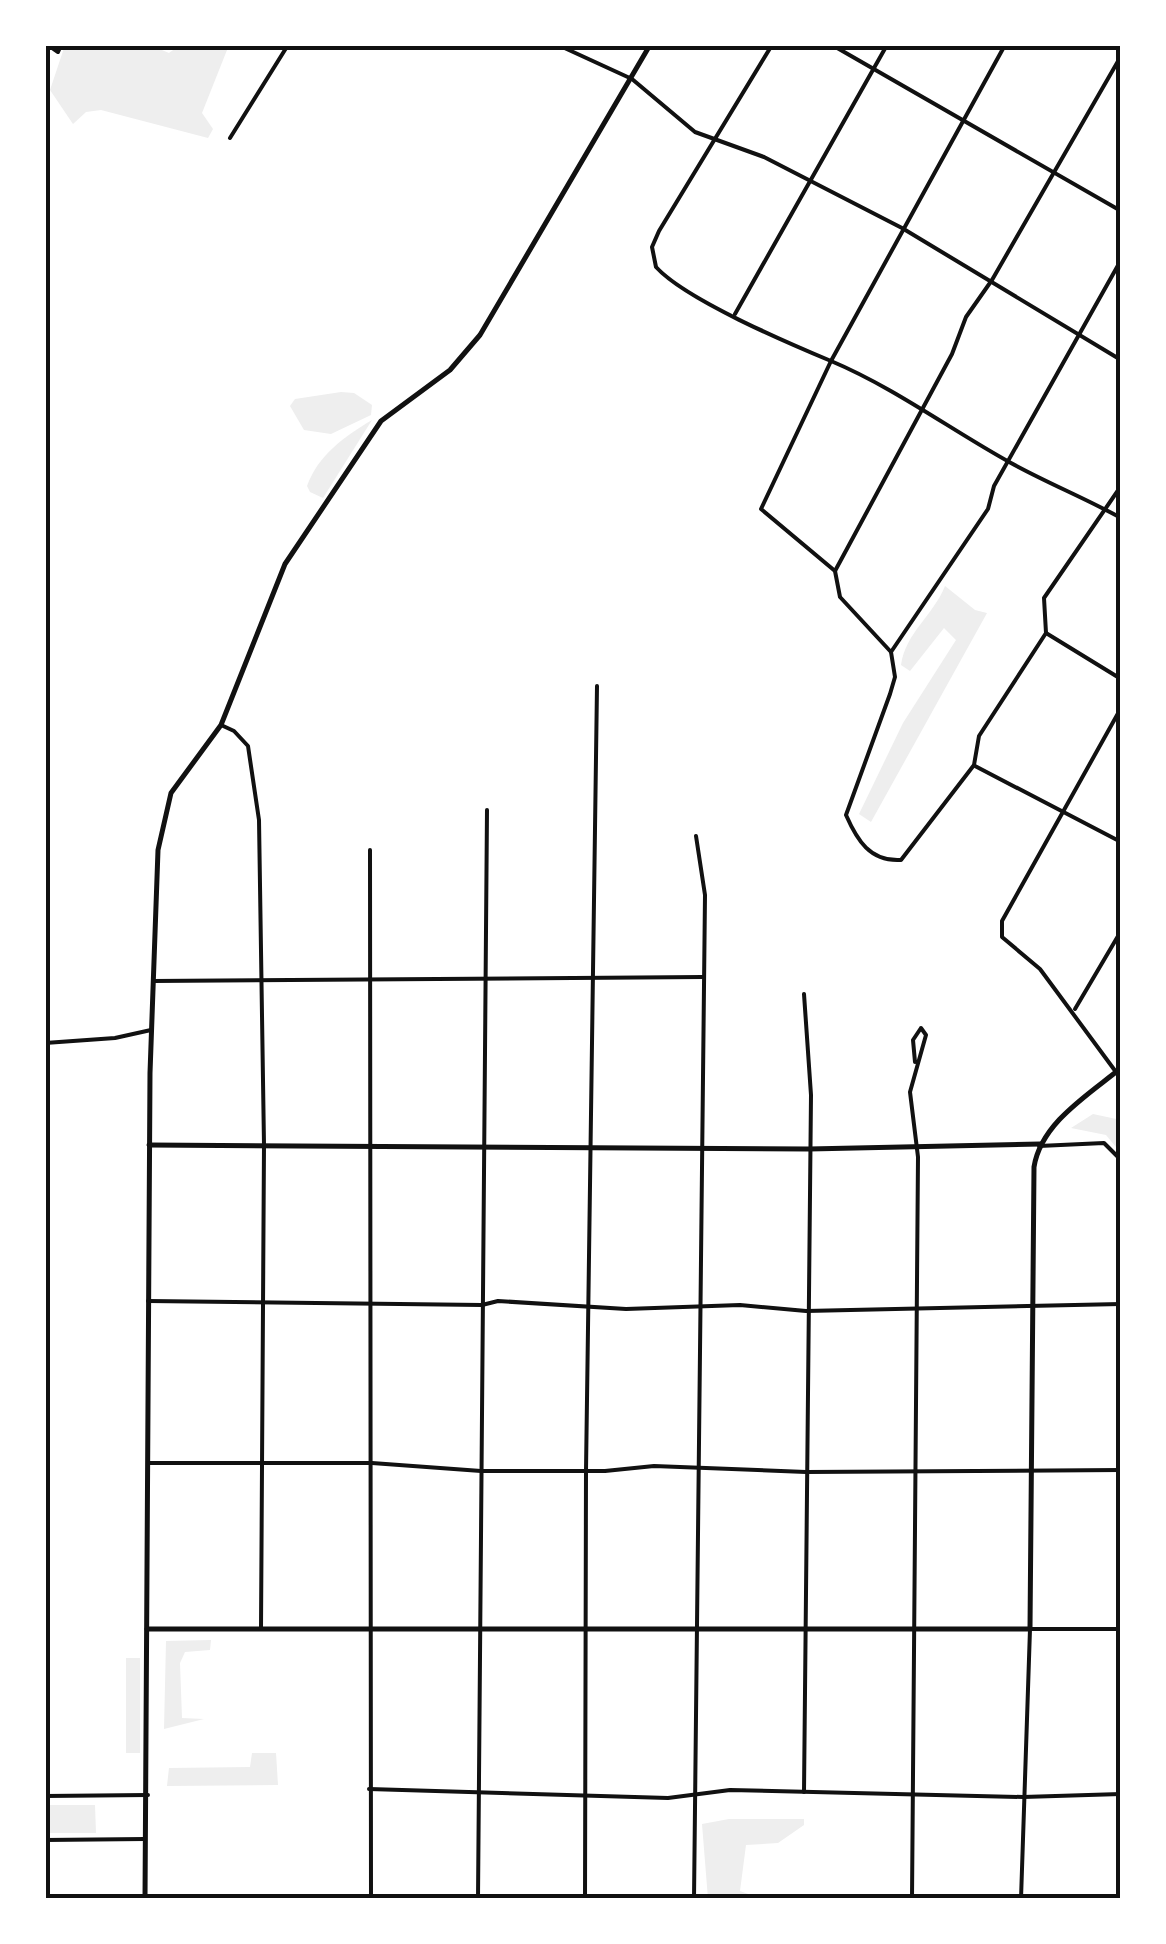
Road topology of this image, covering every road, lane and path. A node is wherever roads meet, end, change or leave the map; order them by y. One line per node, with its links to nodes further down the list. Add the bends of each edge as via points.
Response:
1 (48, 45): 2 (street, via 58,52)
2 (61, 45)
3 (288, 45): 14 (street)
4 (558, 45): 12 (street)
5 (650, 45): 12 (street)
6 (772, 45): 15 (street)
7 (832, 45): 11 (street)
8 (887, 45): 11 (street)
9 (1005, 45): 13 (street)
10 (1121, 56): 16 (street)
11 (873, 70): 13 (street); 17 (street)
12 (632, 79): 15 (street); 37 (street, via 480,335 450,370 381,421 285,564)
13 (962, 120): 16 (street); 19 (street)
14 (230, 138)
15 (712, 139): 17 (street); 22 (street, via 652,247 662,274)
16 (1055, 173): 18 (street); 21 (street)
17 (810, 181): 19 (street); 22 (street)
18 (1121, 211)
19 (902, 228): 21 (street); 24 (street)
20 (1121, 260): 23 (street)
21 (992, 280): 23 (street); 26 (street, via 966,317)
22 (735, 314): 24 (street)
23 (1082, 335): 25 (street); 27 (street)
24 (831, 360): 26 (street); 31 (street, via 760,508)
25 (1121, 360)
26 (922, 409): 27 (street); 31 (street)
27 (1009, 462): 29 (street); 33 (street, via 988,509)
28 (1121, 486): 29 (street)
29 (1103, 508): 30 (street); 32 (street, via 1044,598)
30 (1121, 518)
31 (835, 570): 33 (street, via 840,596)
32 (1046, 633): 34 (street); 38 (street, via 979,736)
33 (892, 652): 38 (street, via 890,694 846,815 865,848 885,860 901,860)
34 (1121, 679)
35 (597, 686): 49 (street)
36 (1121, 708): 40 (street)
37 (221, 724): 48 (street, via 178,782 164,814); 50 (street, via 248,746 256,784)
38 (974, 765): 40 (street)
39 (487, 810): 47 (street)
40 (1066, 810): 42 (street); 52 (street, via 1002,921 1002,937 1038,966)
41 (696, 836): 45 (street, via 703,864)
42 (1121, 842)
43 (370, 850): 46 (street)
44 (1121, 931): 52 (street)
45 (703, 977): 49 (street); 64 (street)
46 (370, 980): 47 (street); 50 (street); 57 (street)
47 (483, 980): 49 (street); 61 (street)
48 (152, 981): 50 (street); 53 (street)
49 (593, 981): 62 (street)
50 (261, 982): 60 (street)
51 (804, 994): 65 (street)
52 (1074, 1010): 56 (street)
53 (151, 1030): 54 (street); 58 (street)
54 (45, 1042)
55 (915, 1062): 55 (street, via 913,1040 921,1028 926,1036); 63 (street, via 910,1092)
56 (1119, 1070): 59 (street)
57 (371, 1144): 60 (street); 61 (street); 69 (street)
58 (150, 1145): 60 (street); 67 (street)
59 (1040, 1145): 63 (street); 66 (street, via 1104,1143); 73 (street, via 1032,1178)
60 (264, 1146): 68 (street)
61 (482, 1146): 62 (street); 70 (street)
62 (590, 1147): 64 (street); 72 (street)
63 (918, 1148): 65 (street); 75 (street)
64 (700, 1149): 65 (street); 74 (street)
65 (809, 1150): 76 (street)
66 (1121, 1160)
67 (148, 1301): 68 (street); 78 (street)
68 (262, 1301): 69 (street); 79 (street)
69 (371, 1304): 70 (street); 77 (street)
70 (482, 1304): 72 (street); 84 (street)
71 (1121, 1304): 73 (street)
72 (588, 1306): 74 (street); 85 (street)
73 (1031, 1306): 75 (street); 82 (street)
74 (701, 1308): 76 (street); 80 (street)
75 (918, 1309): 76 (street); 81 (street)
76 (806, 1311): 86 (street)
77 (372, 1463): 79 (street); 84 (street); 87 (street)
78 (148, 1464): 79 (street); 89 (street)
79 (261, 1466): 90 (street)
80 (699, 1468): 85 (street); 86 (street); 96 (street)
81 (917, 1470): 82 (street); 86 (street); 93 (street)
82 (1030, 1470): 83 (street); 94 (street)
83 (1121, 1470)
84 (481, 1471): 85 (street); 88 (street)
85 (586, 1471): 91 (street)
86 (806, 1472): 92 (street)
87 (369, 1628): 88 (street); 90 (street); 97 (street)
88 (478, 1628): 91 (street); 100 (street)
89 (147, 1629): 90 (street); 103 (street)
90 (261, 1629)
91 (586, 1629): 96 (street); 104 (street)
92 (805, 1629): 93 (street); 96 (street); 99 (street)
93 (914, 1629): 94 (street); 98 (street)
94 (1030, 1629): 95 (street); 106 (street)
95 (1121, 1629)
96 (697, 1630): 101 (street)
97 (369, 1790): 100 (street); 110 (street)
98 (912, 1791): 99 (street); 106 (street); 114 (street)
99 (804, 1792): 101 (street)
100 (479, 1794): 104 (street); 111 (street)
101 (695, 1794): 104 (street); 113 (street)
102 (1121, 1794): 106 (street)
103 (148, 1795): 105 (street); 107 (street)
104 (586, 1795): 112 (street)
105 (45, 1796)
106 (1023, 1797): 115 (street)
107 (146, 1839): 108 (street); 109 (street)
108 (45, 1840)
109 (145, 1899)
110 (371, 1899)
111 (478, 1899)
112 (585, 1899)
113 (694, 1899)
114 (912, 1899)
115 (1021, 1899)

